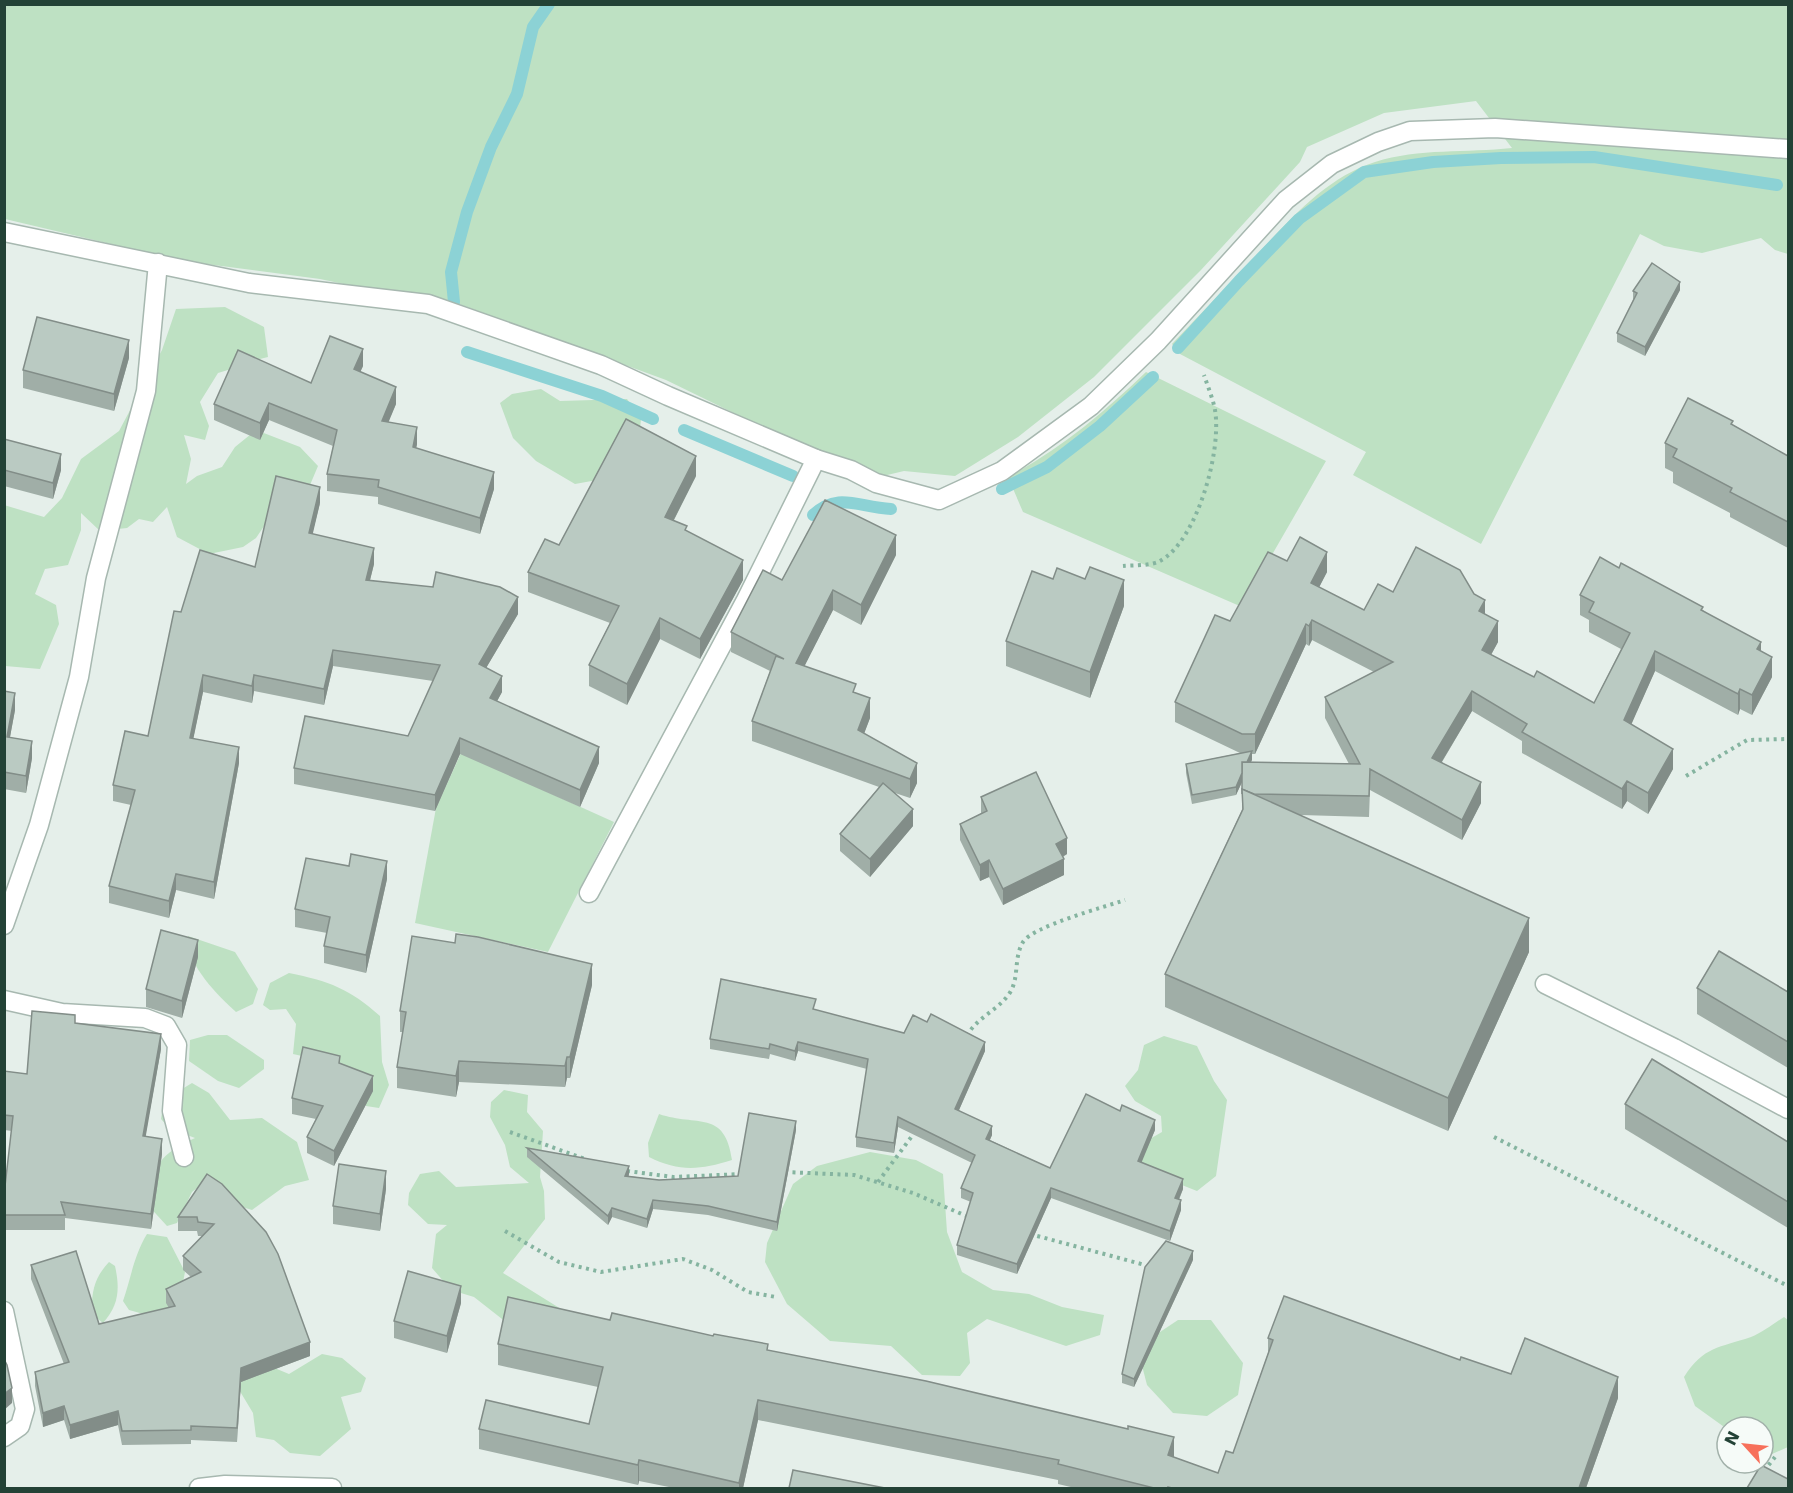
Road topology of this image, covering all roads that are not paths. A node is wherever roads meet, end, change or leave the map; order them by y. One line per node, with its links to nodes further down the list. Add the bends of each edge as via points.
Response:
1 (1788, 149): 4 (street, via 1495,128 1410,131 1332,164 1286,200 1158,341 1091,405 1002,471 939,500 876,483)
2 (4, 232): 3 (street)
3 (158, 263): 4 (street, via 249,284 428,304 601,365); 6 (street, via 146,391 96,578 79,676 42,813)
4 (816, 459): 5 (street, via 746,600)
5 (589, 893)
6 (4, 925)
7 (1545, 984): 9 (street)
8 (4, 1000): 10 (street, via 62,1012 146,1018 166,1026 177,1045 172,1111)
9 (1788, 1109)
10 (184, 1157)
11 (4, 1311): 12 (street, via 25,1409 20,1426)
12 (4, 1437)
13 (199, 1488): 14 (street)
14 (332, 1488)

